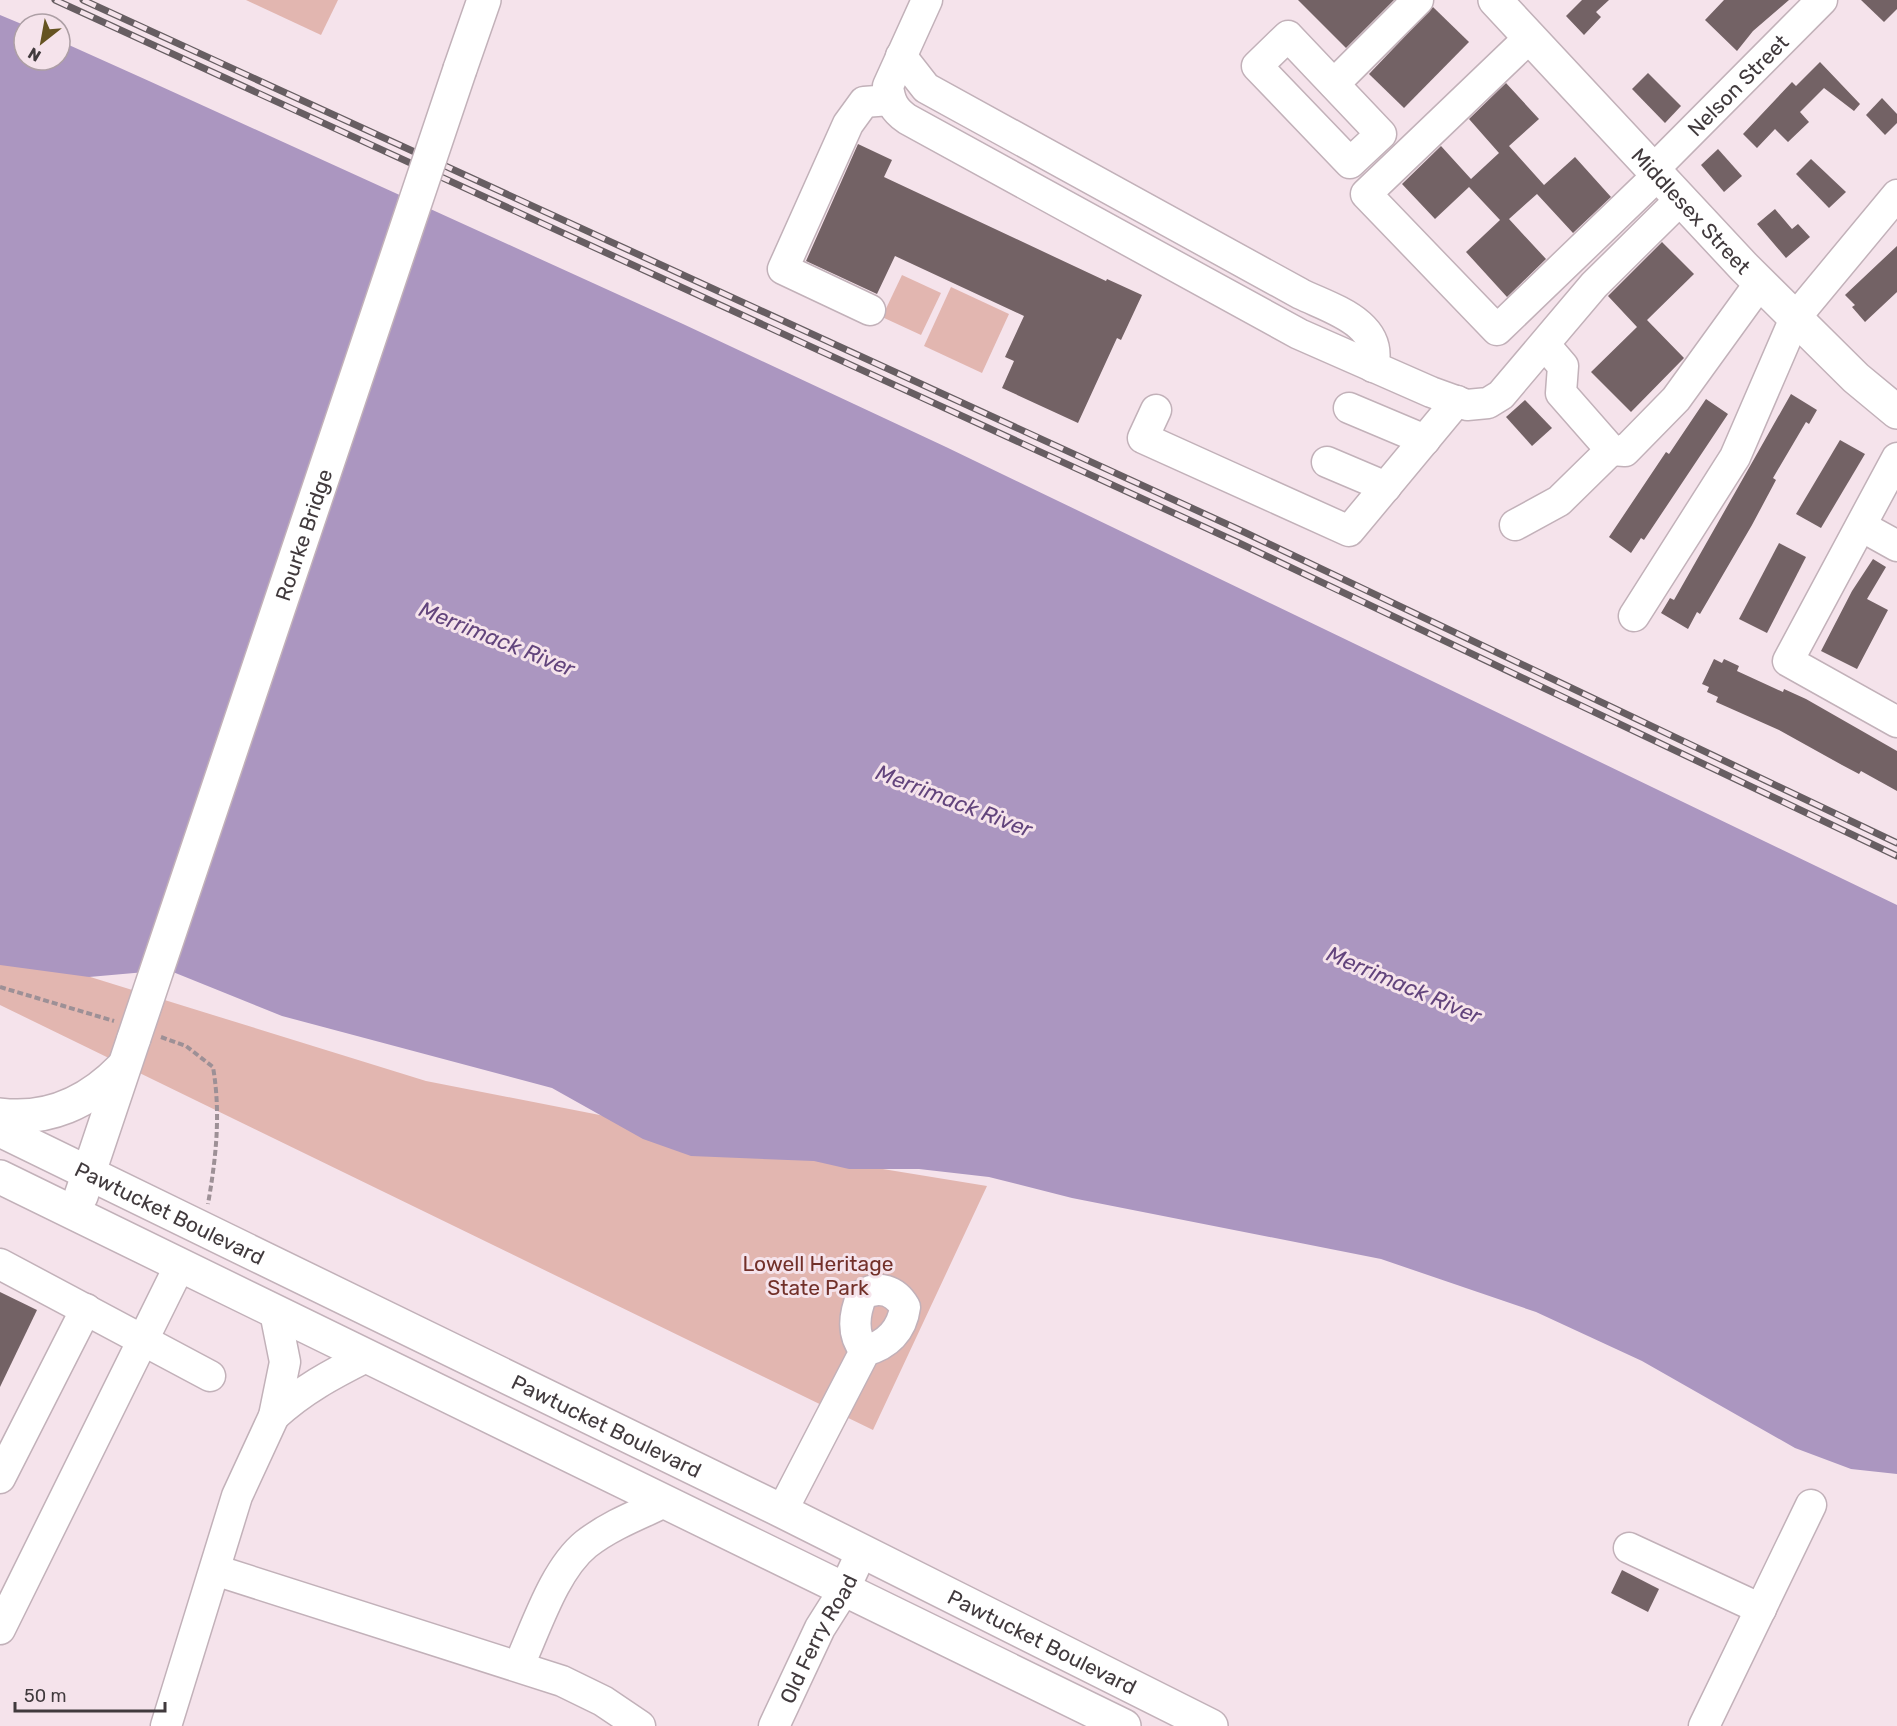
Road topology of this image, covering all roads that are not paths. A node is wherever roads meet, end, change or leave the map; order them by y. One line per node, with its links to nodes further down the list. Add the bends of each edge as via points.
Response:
1 (484, 0): 32 (main road, Rourke Bridge, bridge)
2 (1418, 0): 8 (street)
3 (1495, 0): 6 (main road, Middlesex Street)
4 (1822, 0): 10 (street, Nelson Street)
5 (926, 1): 7 (street)
6 (1530, 37): 10 (main road, Middlesex Street); 10 (street, Nelson Street, via 1366,194 1497,330)
7 (902, 56): 9 (street, via 888,86); 17 (street, via 926,88 1301,294 1351,317 1372,339)
8 (1334, 84)
9 (890, 100): 14 (street, via 864,102 848,124 783,269); 17 (street, via 907,119 1299,334)
10 (1656, 172): 12 (main road, Middlesex Street)
11 (1897, 195): 15 (street)
12 (1680, 199): 13 (main road, Middlesex Street); 16 (street, via 1621,256)
13 (1760, 283): 15 (main road, Middlesex Street); 23 (street, via 1676,399 1625,451)
14 (870, 310)
15 (1795, 318): 21 (main road, Middlesex Street); 30 (street, via 1735,457)
16 (1545, 345): 18 (street, via 1501,395 1488,404 1467,405); 23 (street, via 1563,366 1562,393)
17 (1373, 367): 18 (street)
18 (1457, 401): 22 (street)
19 (1349, 408): 22 (street)
20 (1156, 410): 26 (street, via 1143,438 1349,531)
21 (1897, 412)
22 (1425, 440): 26 (street)
23 (1611, 450): 27 (street, via 1559,501)
24 (1897, 458): 28 (street)
25 (1327, 462): 26 (street)
26 (1386, 487)
27 (1515, 525)
28 (1861, 526): 29 (street); 31 (street, via 1788,661)
29 (1897, 546)
30 (1634, 616)
31 (1897, 722)
32 (122, 1068): 33 (main road, Rourke Bridge, via 82,1101 48,1112); 35 (main road, Rourke Bridge)
33 (0, 1116)
34 (0, 1130): 35 (main road, Pawtucket Boulevard)
35 (88, 1174): 37 (main road, Rourke Bridge); 50 (main road, Pawtucket Boulevard)
36 (0, 1177): 37 (main road, Pawtucket Boulevard)
37 (76, 1214): 39 (main road, Pawtucket Boulevard)
38 (0, 1264): 40 (street)
39 (180, 1265): 41 (main road, Pawtucket Boulevard); 42 (street)
40 (86, 1309): 42 (street); 47 (street)
41 (275, 1312): 44 (main road, Pawtucket Boulevard); 46 (street, via 285,1362)
42 (143, 1339): 45 (street); 56 (street)
43 (865, 1351): 50 (street)
44 (366, 1357): 46 (street, via 320,1379); 48 (main road, Pawtucket Boulevard)
45 (210, 1376)
46 (274, 1416): 53 (street, via 237,1496)
47 (0, 1478)
48 (663, 1503): 54 (main road, Pawtucket Boulevard); 57 (street, via 617,1524 584,1545 562,1571)
49 (1811, 1505): 55 (street)
50 (782, 1511): 52 (main road, Pawtucket Boulevard)
51 (1629, 1548): 55 (street)
52 (862, 1551): 54 (street, Old Ferry Road); 62 (main road, Pawtucket Boulevard)
53 (215, 1569): 57 (street); 59 (street)
54 (844, 1590): 58 (main road, Pawtucket Boulevard); 61 (street, Old Ferry Road, via 820,1628)
55 (1761, 1608): 63 (street)
56 (0, 1629)
57 (519, 1665): 60 (street, via 603,1701)
58 (1118, 1725)
59 (166, 1726)
60 (640, 1726)
61 (774, 1726)
62 (1211, 1726)
63 (1704, 1726)

